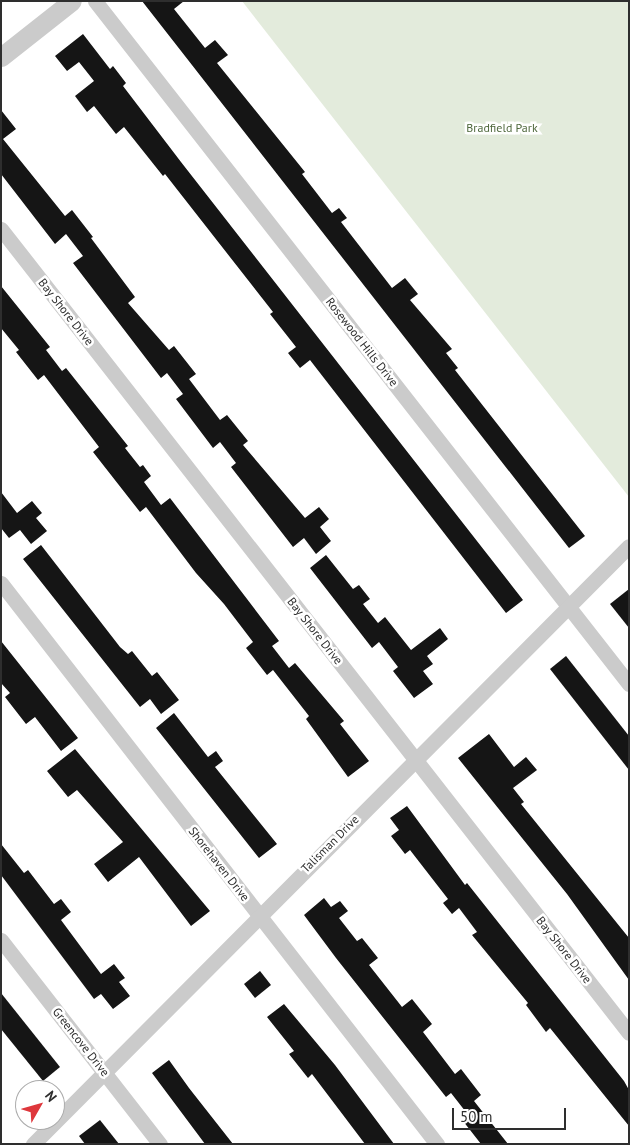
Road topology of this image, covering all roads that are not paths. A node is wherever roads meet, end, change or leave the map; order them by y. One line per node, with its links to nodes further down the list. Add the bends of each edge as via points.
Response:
1 (72, 1): 3 (street)
2 (95, 1): 7 (street, Rosewood Hills Drive)
3 (1, 57)
4 (1, 229): 9 (street, Bay Shore Drive)
5 (629, 546): 7 (street, Talisman Drive)
6 (1, 583): 10 (street, Shorehaven Drive)
7 (568, 607): 8 (street, Rosewood Hills Drive); 9 (street, Talisman Drive)
8 (629, 684)
9 (415, 759): 10 (street, Talisman Drive); 12 (street, Bay Shore Drive)
10 (259, 916): 13 (street, Talisman Drive); 16 (street, Shorehaven Drive)
11 (1, 940): 13 (street, Greencove Drive)
12 (629, 1033)
13 (104, 1071): 14 (street, Talisman Drive); 15 (street, Greencove Drive)
14 (32, 1144)
15 (160, 1144)
16 (437, 1144)

